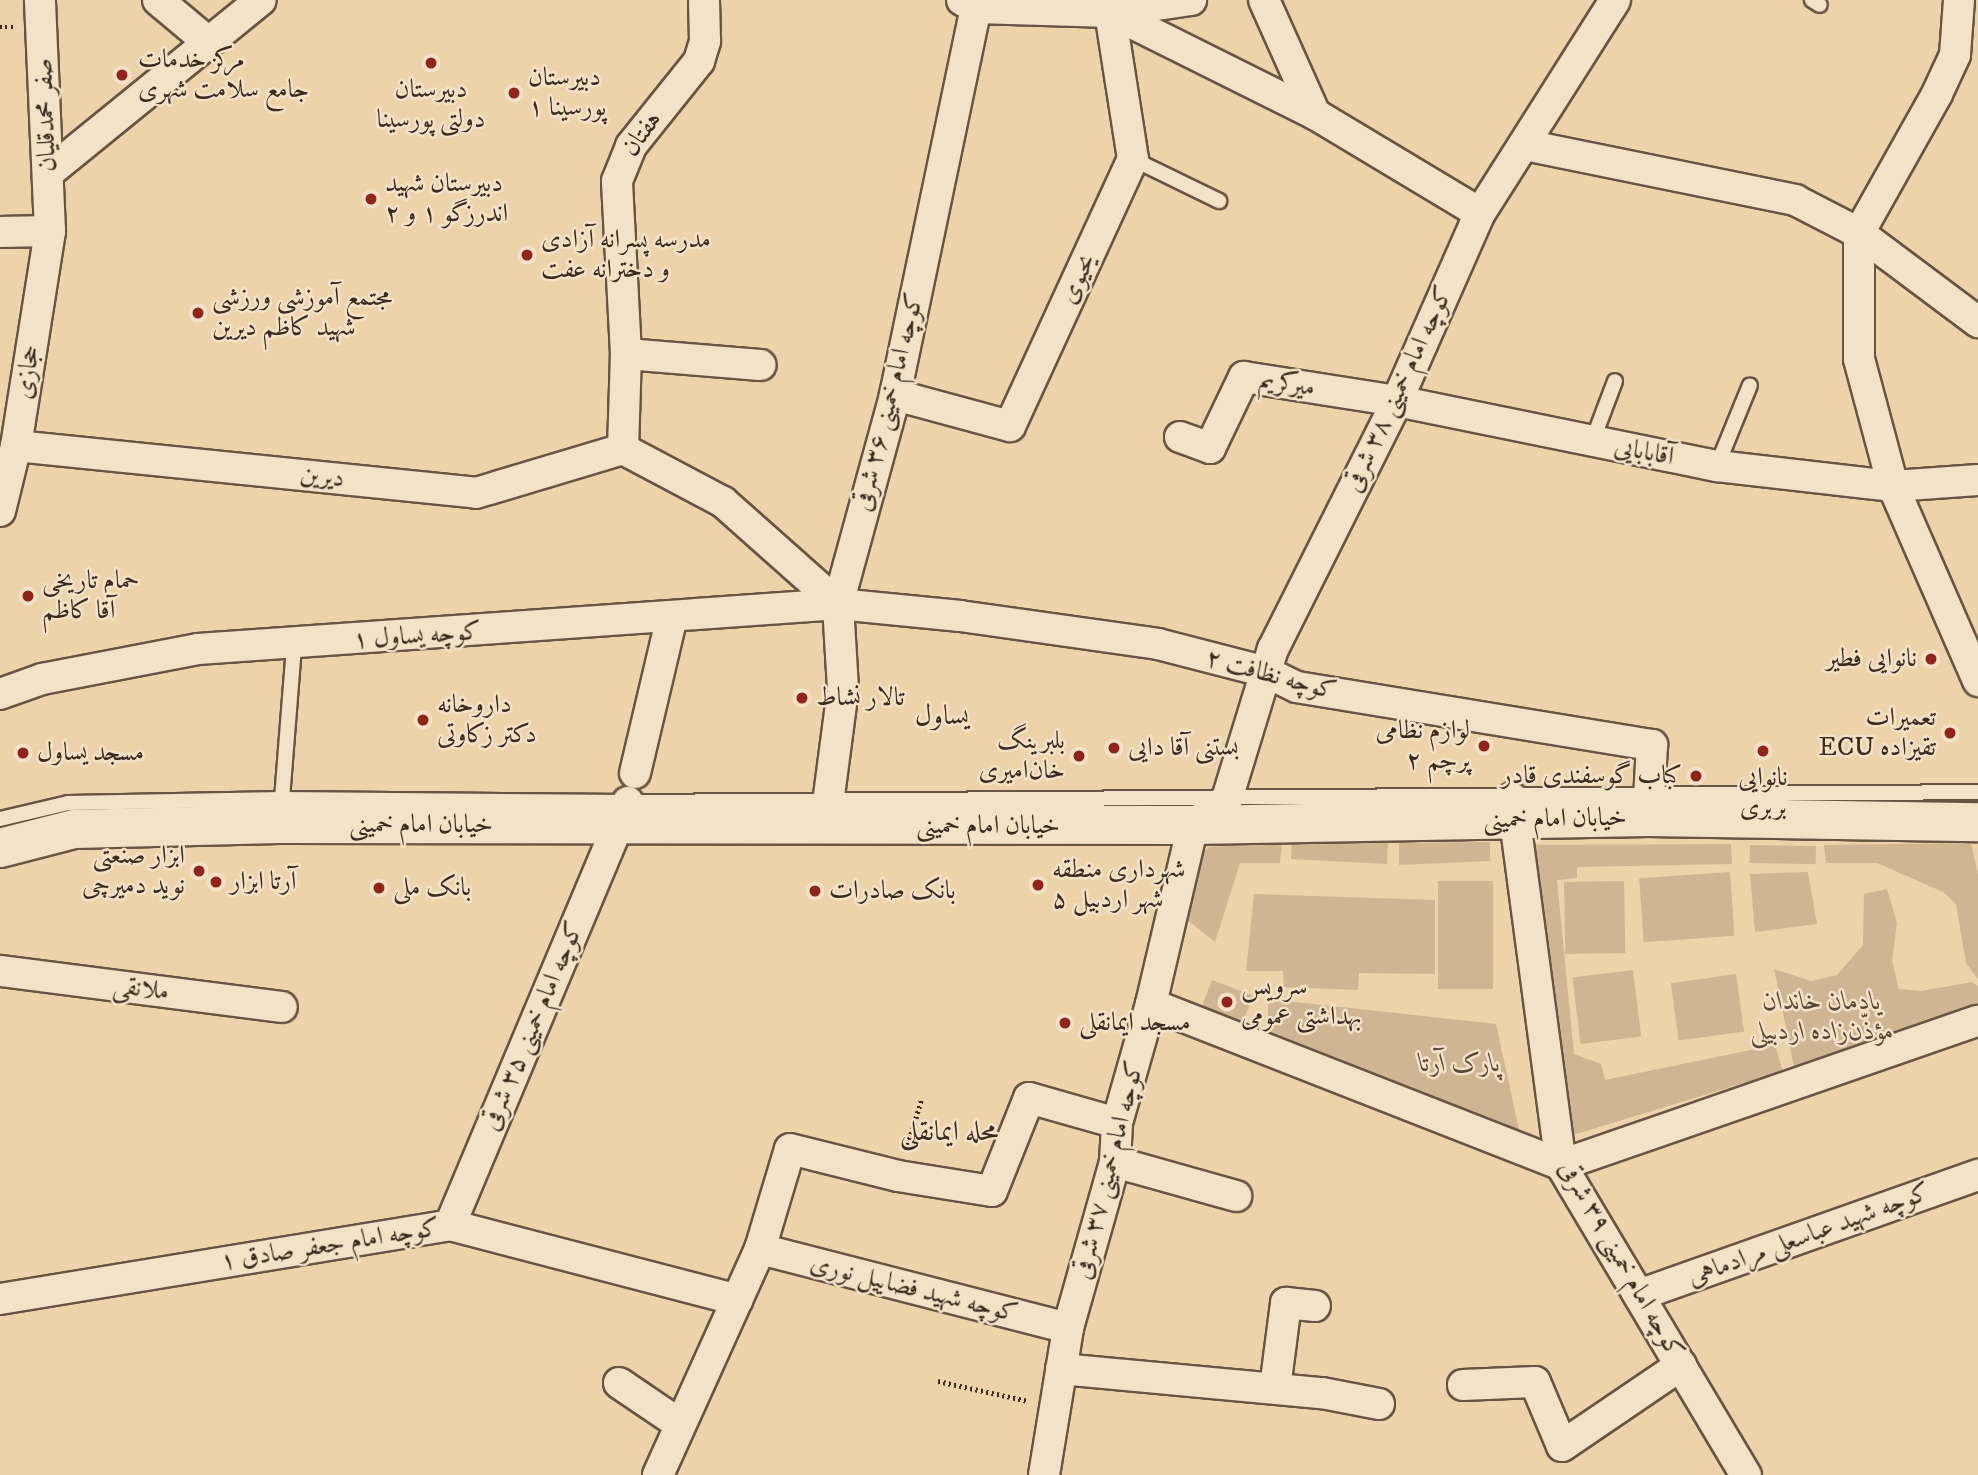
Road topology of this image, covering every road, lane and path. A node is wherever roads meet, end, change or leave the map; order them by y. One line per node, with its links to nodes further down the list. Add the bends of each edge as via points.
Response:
1 (40, 0): 15 (street, صفر محمدقلیان)
2 (158, 0): 11 (street)
3 (261, 0): 11 (street)
4 (704, 0): 22 (street, هفتان, via 705,41 699,61 620,166)
5 (1191, 0): 10 (street)
6 (1264, 0): 12 (street)
7 (1615, 0): 13 (street, کوچه امام خمینی ۳۸ شرقی)
8 (969, 4): 10 (street); 26 (street, کوچه امام خمینی ۳۶ شرقی)
9 (1966, 6): 20 (street, via 1955,55 1942,85)
10 (1110, 12): 12 (street); 14 (street)
11 (208, 42): 15 (street)
12 (1315, 114): 17 (street)
13 (1525, 145): 17 (street, کوچه امام خمینی ۳۸ شرقی); 20 (street, via 1795,200)
14 (1133, 159): 16 (lane); 26 (street, یحیوی, via 1010,426)
15 (48, 173): 18 (street, صفر محمدقلیان)
16 (1219, 201)
17 (1480, 213): 27 (street, کوچه امام خمینی ۳۸ شرقی)
18 (50, 231): 19 (street); 30 (street, حجازی)
19 (0, 232)
20 (1859, 233): 21 (street); 35 (street, via 1859,359)
21 (1978, 322)
22 (626, 354): 23 (street); 31 (street, هفتان)
23 (761, 365)
24 (1615, 381): 29 (lane)
25 (1750, 385): 32 (lane)
26 (895, 395): 37 (street, کوچه امام خمینی ۳۶ شرقی)
27 (1397, 401): 28 (street, میرکریم, via 1244,377 1210,447); 29 (street, آقابابایی); 40 (street, کوچه امام خمینی ۳۸ شرقی, via 1273,649)
28 (1180, 437)
29 (1592, 442): 32 (street, آقابابایی)
30 (16, 446): 31 (street, دیرین, via 476,493); 33 (street, حجازی)
31 (623, 449): 37 (street, via 723,502)
32 (1717, 466): 35 (street, آقابابایی)
33 (5, 479): 36 (street, حجازی)
34 (1978, 480): 35 (street, آقابابایی)
35 (1893, 486): 41 (street)
36 (0, 511)
37 (838, 604): 38 (street, کوچه یساول ۱); 40 (street, کوچه نظافت ۲, via 960,615 1158,644); 49 (street, کوچه امام خمینی ۳۶ شرقی, via 844,689)
38 (672, 617): 39 (street, کوچه یساول ۱); 43 (street)
39 (294, 645): 42 (street, کوچه یساول ۱, via 198,649 43,679); 45 (lane)
40 (1266, 672): 46 (street, کوچه امام خمینی ۳۸ شرقی); 47 (street, کوچه نظافت ۲, via 1297,687 1652,745)
41 (1978, 681)
42 (0, 694)
43 (635, 773)
44 (1978, 792): 47 (lane)
45 (282, 799): 50 (lane); 51 (lane, via 68,803)
46 (1227, 799): 48 (lane); 49 (lane); 53 (street)
47 (1649, 807): 48 (main road, خیابان امام خمینی); 52 (main road, خیابان امام خمینی)
48 (1512, 809): 53 (main road, خیابان امام خمینی); 62 (street, کوچه امام خمینی ۳۹ شرقی)
49 (826, 812): 50 (main road, خیابان امام خمینی); 53 (main road, خیابان امام خمینی)
50 (622, 814): 54 (main road, خیابان امام خمینی, via 74,829); 66 (street, کوچه امام خمینی ۳۵ شرقی)
51 (0, 819)
52 (1978, 822)
53 (1193, 825): 56 (street, کوچه امام خمینی ۳۷ شرقی)
54 (0, 848)
55 (0, 971): 57 (street, ملانقی)
56 (1151, 1004): 60 (street, کوچه امام خمینی ۳۷ شرقی); 62 (street)
57 (282, 1007)
58 (1978, 1021): 62 (street)
59 (922, 1097): 64 (path)
60 (1117, 1124): 61 (street, کوچه امام خمینی ۳۷ شرقی); 64 (street, via 1029,1098 992,1191)
61 (1115, 1162): 65 (street); 72 (street, کوچه امام خمینی ۳۷ شرقی)
62 (1561, 1165): 68 (street, کوچه امام خمینی ۳۹ شرقی)
63 (1978, 1175): 68 (street, کوچه شهید عباسعلی مرادماهی)
64 (898, 1176): 67 (street, via 790,1149)
65 (1236, 1196)
66 (450, 1225): 69 (street, کوچه امام جعفر صادق ۱); 70 (street, کوچه امام جعفر صادق ۱)
67 (760, 1249): 70 (street); 72 (street, کوچه شهید فضاییل نوری)
68 (1639, 1295): 73 (street, کوچه امام خمینی ۳۹ شرقی)
69 (0, 1299)
70 (737, 1300): 81 (street)
71 (1315, 1306): 78 (street, via 1286,1303)
72 (1068, 1328): 74 (street, کوچه امام خمینی ۳۷ شرقی)
73 (1681, 1365): 77 (street, via 1562,1446 1535,1382); 84 (street, کوچه امام خمینی ۳۹ شرقی)
74 (1061, 1369): 78 (street); 80 (street, کوچه امام خمینی ۳۷ شرقی)
75 (938, 1381): 80 (path)
76 (619, 1383): 81 (street)
77 (1463, 1385)
78 (1275, 1388): 79 (street)
79 (1379, 1404)
80 (1056, 1407): 83 (street, کوچه امام خمینی ۳۷ شرقی)
81 (678, 1423): 82 (street)
82 (658, 1475)
83 (1044, 1475)
84 (1746, 1475)

